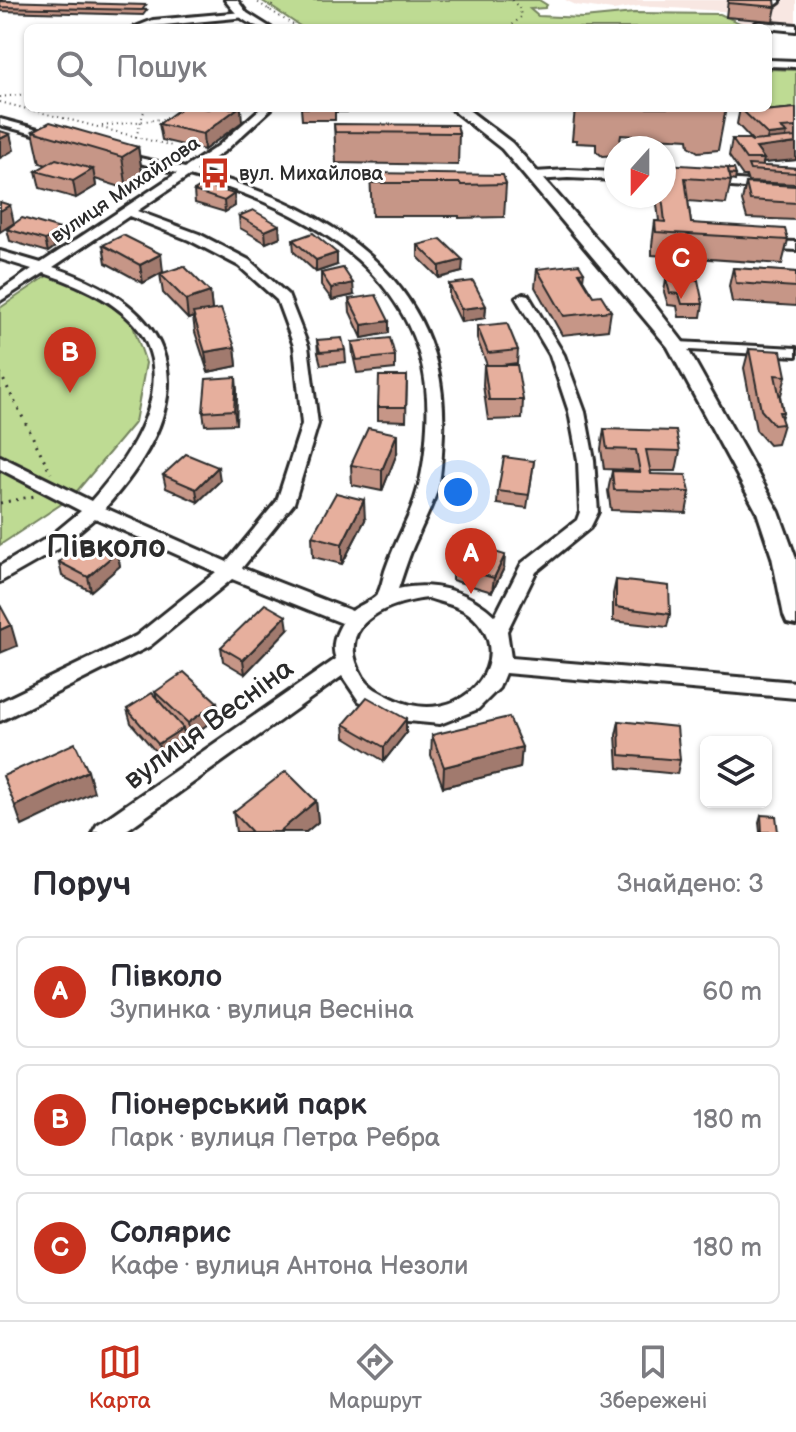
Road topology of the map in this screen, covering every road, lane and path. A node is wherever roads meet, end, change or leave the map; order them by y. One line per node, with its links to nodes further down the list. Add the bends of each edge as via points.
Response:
1 (231, 0): 6 (main road)
2 (254, 0): 5 (path)
3 (276, 0): 5 (path)
4 (512, 0): 12 (path, via 521,17)
5 (269, 10): 11 (path)
6 (243, 15): 9 (street); 10 (main road)
7 (784, 20): 8 (street)
8 (796, 21)
9 (150, 24)
10 (258, 24)
11 (292, 24)
12 (513, 24)
13 (772, 26): 14 (street)
14 (796, 28)
15 (772, 63): 16 (street)
16 (796, 64)
17 (24, 95): 18 (path)
18 (0, 100): 19 (path)
19 (24, 107)
20 (44, 112): 27 (path)
21 (144, 112): 26 (path)
22 (263, 112): 32 (street, вулиця Михайлова)
23 (462, 112): 33 (main road, via 507,146)
24 (180, 117): 26 (path)
25 (0, 122): 29 (street)
26 (140, 122): 27 (path); 28 (path)
27 (99, 127): 28 (path)
28 (136, 137): 30 (path)
29 (72, 141)
30 (172, 146)
31 (115, 153): 32 (street)
32 (186, 172): 37 (street, вулиця Михайлова); 54 (street, via 288,207 336,235 403,297 425,340 439,410 429,490)
33 (534, 176): 34 (street); 44 (main road)
34 (604, 176)
35 (693, 181): 36 (street)
36 (796, 188)
37 (129, 212): 41 (street, вулиця Михайлова); 52 (street, via 244,263 283,298 301,346 310,424 285,503)
38 (769, 245): 39 (street)
39 (796, 246)
40 (0, 255): 41 (street)
41 (42, 269): 42 (street, вулиця Михайлова); 51 (street, via 100,290 121,304 141,322 160,364 148,436)
42 (0, 297)
43 (523, 298): 57 (street, via 557,355 577,412 589,512 584,524 529,568)
44 (677, 346): 45 (street); 55 (main road, via 768,512)
45 (796, 352)
46 (0, 373): 47 (path)
47 (3, 382): 49 (path)
48 (0, 462): 49 (street)
49 (59, 491): 50 (path); 51 (street)
50 (0, 503)
51 (92, 509): 52 (street); 53 (street, via 57,540)
52 (230, 571): 56 (street); 61 (street, via 143,641)
53 (0, 575)
54 (385, 598): 56 (street); 57 (street, via 405,592 449,595 485,615)
55 (796, 616)
56 (354, 620): 58 (street, via 346,636)
57 (497, 631): 59 (street)
58 (346, 663): 59 (street, via 359,690 379,705 429,716 477,700 493,684); 62 (street, вулиця Весніна)
59 (501, 665): 60 (street)
60 (796, 690)
61 (0, 712)
62 (105, 832)

